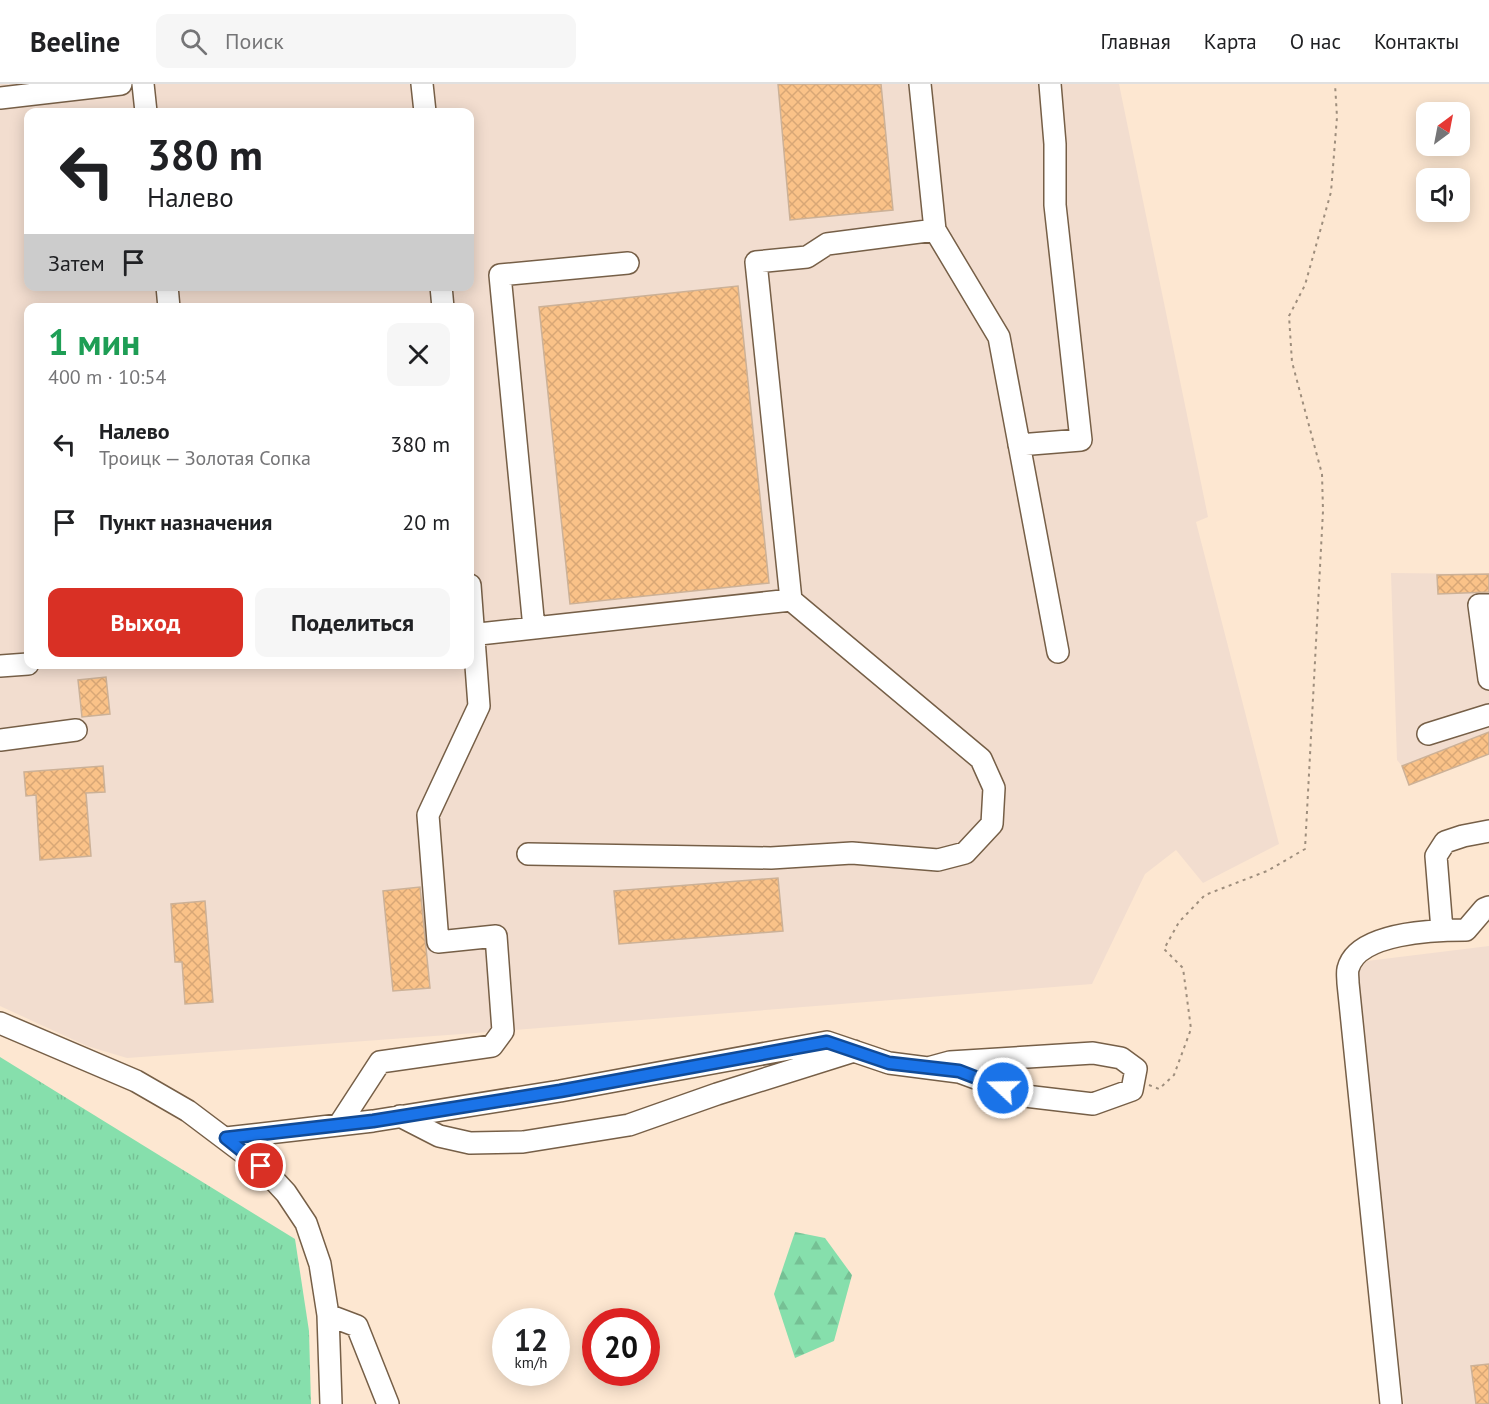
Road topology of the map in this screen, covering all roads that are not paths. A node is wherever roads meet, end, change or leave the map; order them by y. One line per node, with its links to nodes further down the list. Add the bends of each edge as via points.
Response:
1 (121, 84): 6 (street)
2 (143, 84): 7 (street)
3 (422, 84): 8 (street)
4 (920, 84): 9 (street)
5 (1050, 84): 11 (street, via 1055,205 1081,440)
6 (0, 98)
7 (146, 108)
8 (425, 108)
9 (935, 230): 11 (street, via 999,337); 12 (street, via 826,244 807,257 756,262)
10 (628, 263): 14 (street, via 500,275)
11 (1019, 445): 16 (street)
12 (791, 600): 14 (street); 26 (street, via 981,759 994,788 992,824 964,853 938,860 852,853 771,858)
13 (1489, 605): 20 (street, via 1479,605)
14 (534, 628): 15 (street)
15 (474, 635)
16 (1058, 652)
17 (474, 655): 35 (street, via 479,706 428,815 438,942 496,936 503,1031 492,1046 380,1062)
18 (24, 664): 19 (street)
19 (0, 666)
20 (1489, 679)
21 (1489, 715): 23 (street)
22 (76, 730): 24 (street)
23 (1428, 734)
24 (0, 740)
25 (1489, 831): 29 (street, via 1445,842 1436,856)
26 (528, 854)
27 (1489, 908): 30 (street)
28 (1489, 927): 30 (street)
29 (1442, 930): 30 (street); 40 (street, via 1389,937 1362,948 1348,967)
30 (1466, 930)
31 (0, 1023): 36 (street, via 136,1081)
32 (854, 1051): 33 (street, via 889,1063); 34 (street, via 827,1042); 34 (street, via 629,1125 523,1142 470,1143 439,1136)
33 (928, 1068): 33 (street, via 959,1071 1025,1096 1093,1104 1132,1090 1136,1069 1121,1058 1093,1053 950,1062)
34 (400, 1116): 35 (street)
35 (339, 1125): 36 (street)
36 (226, 1138): 37 (street, via 261,1166 306,1223 320,1264)
37 (328, 1315): 38 (street); 39 (street, via 357,1326)
38 (332, 1404)
39 (388, 1404)
40 (1391, 1404)

